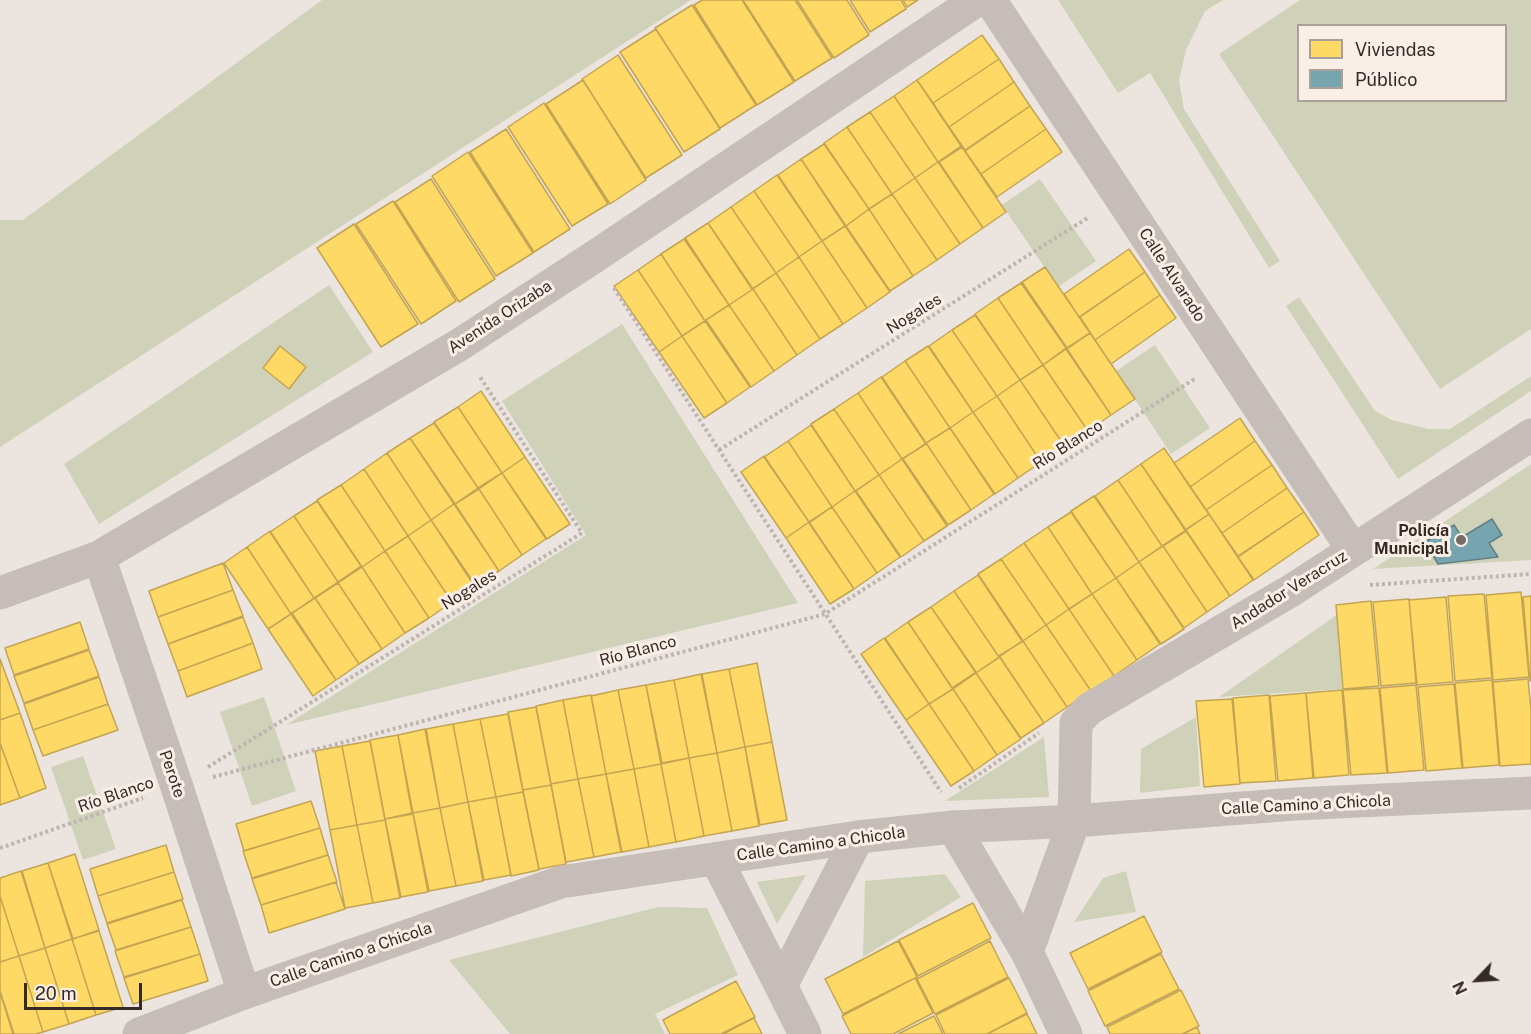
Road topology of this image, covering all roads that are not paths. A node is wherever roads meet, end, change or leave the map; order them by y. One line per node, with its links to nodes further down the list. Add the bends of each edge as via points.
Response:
1 (977, 0): 5 (street, Avenida Orizaba, via 459,345)
2 (990, 0): 4 (street, Calle Alvarado)
3 (1531, 435): 4 (street, Andador Veracruz)
4 (1353, 550): 9 (street, Andador Veracruz, via 1089,709 1076,723)
5 (99, 557): 6 (street, Avenida Orizaba); 14 (street, Perote)
6 (0, 593)
7 (1531, 793): 9 (street, Calle Camino a Chicola, via 1295,804)
8 (945, 818): 9 (street, Calle Camino a Chicola); 10 (street, Calle Camino a Chicola); 12 (street)
9 (1074, 821): 12 (street)
10 (858, 837): 11 (street, Calle Camino a Chicola); 13 (street)
11 (716, 859): 13 (street); 14 (street, Calle Camino a Chicola, via 561,882)
12 (1028, 952): 17 (street)
13 (781, 987): 16 (street)
14 (244, 993): 15 (street, Calle Camino a Chicola)
15 (147, 1033)
16 (805, 1034)
17 (1066, 1034)

